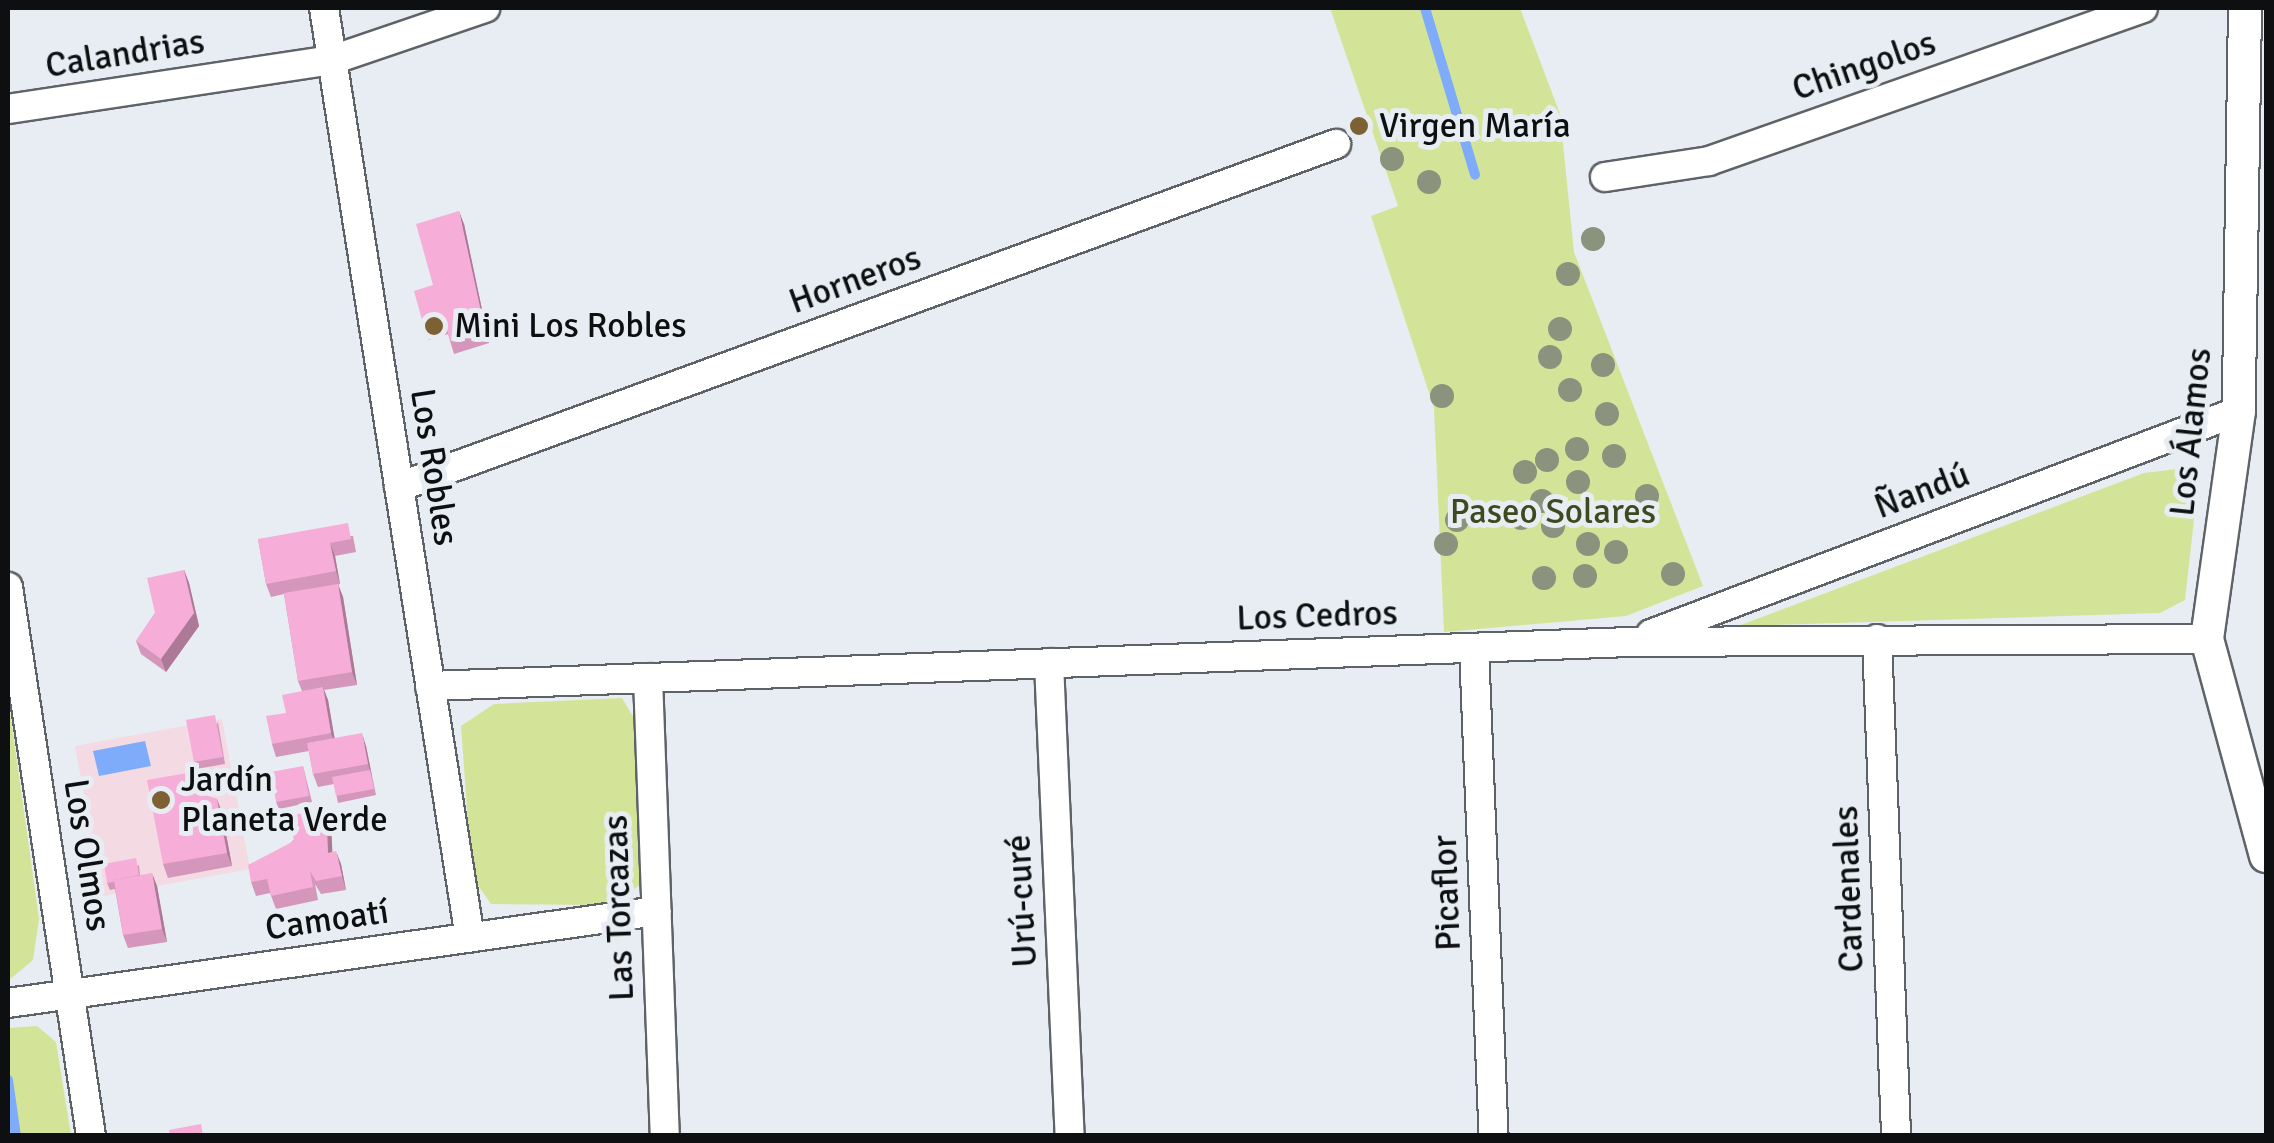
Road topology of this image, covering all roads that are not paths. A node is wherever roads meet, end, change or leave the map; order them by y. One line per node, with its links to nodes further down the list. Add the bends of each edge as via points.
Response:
1 (324, 8): 5 (street, Los Robles)
2 (485, 8): 5 (street, Calandrias)
3 (2143, 8): 8 (street, Chingolos, via 1709,161)
4 (2245, 8): 9 (street, Los Álamos)
5 (332, 60): 6 (street, Calandrias); 10 (street, Los Robles)
6 (8, 109)
7 (1336, 144): 10 (street, Horneros)
8 (1606, 176)
9 (2239, 411): 13 (street, Los Álamos); 14 (street, Ñandú)
10 (399, 486): 18 (street, Los Robles)
11 (8, 586): 22 (street, Los Olmos)
12 (1877, 639): 13 (street, Los Cedros); 14 (street, Los Cedros); 28 (street, Cardenales)
13 (2207, 640): 19 (street, Los Álamos)
14 (1631, 642): 15 (street, Los Cedros)
15 (1474, 648): 16 (street, Los Cedros); 27 (street, Picaflor)
16 (1048, 663): 17 (street, Los Cedros); 26 (street, Urú-curé)
17 (648, 678): 18 (street, Los Cedros); 20 (street, Las Torcazas)
18 (430, 686): 21 (street, Los Robles)
19 (2266, 856)
20 (656, 911): 21 (street, Camoatí); 25 (street, Las Torcazas)
21 (470, 938): 22 (street, Camoatí)
22 (70, 994): 23 (street, Camoatí); 24 (street, Los Olmos)
23 (8, 1003)
24 (91, 1136)
25 (665, 1136)
26 (1070, 1136)
27 (1494, 1136)
28 (1896, 1136)

